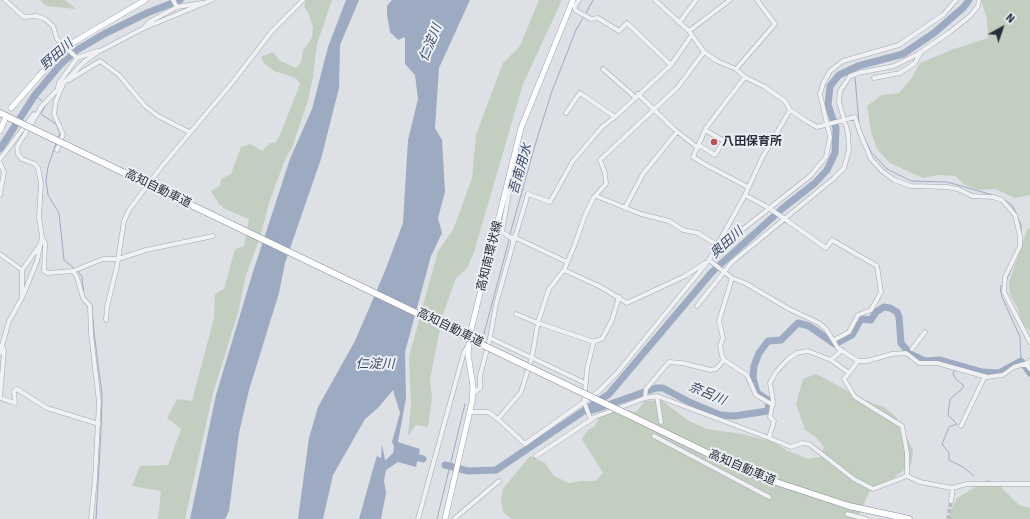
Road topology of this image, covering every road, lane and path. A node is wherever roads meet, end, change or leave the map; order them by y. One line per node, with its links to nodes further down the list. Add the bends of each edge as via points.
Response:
1 (5, 0): 19 (street, via 24,16 45,19 54,28 57,39)
2 (145, 0): 19 (main road, via 91,31)
3 (173, 0): 15 (street)
4 (212, 0): 14 (street)
5 (303, 0): 43 (street, via 272,30 232,83)
6 (573, 0): 45 (main road, 高知南環状線, via 521,128)
7 (579, 0): 24 (street, via 575,10 591,19 598,18 619,31 627,23)
8 (655, 0): 16 (street)
9 (696, 0): 16 (street)
10 (730, 0): 18 (street)
11 (757, 0): 26 (street, via 775,24)
12 (956, 0): 40 (street, via 944,14 899,45 843,61 830,71 822,84 820,94)
13 (979, 0): 22 (street, via 978,6 970,16)
14 (206, 1): 15 (street); 17 (street)
15 (177, 7): 17 (street, via 149,22)
16 (679, 23): 18 (street)
17 (144, 28): 20 (street)
18 (690, 33): 21 (street); 24 (street)
19 (68, 49): 23 (street); 32 (main road, via 48,66)
20 (98, 52): 23 (street, via 94,51); 29 (street, via 84,62)
21 (704, 52): 26 (street); 33 (street, via 678,87)
22 (921, 52): 28 (street, via 916,63 900,73); 39 (street, bridge, via 894,66 850,76 840,91 839,102)
23 (77, 58): 29 (street, via 59,83)
24 (671, 65): 30 (street)
25 (603, 69): 30 (street)
26 (736, 69): 27 (street)
27 (745, 77): 34 (street, via 785,101); 42 (street)
28 (874, 78)
29 (59, 89): 31 (street); 43 (street, via 79,72 100,61 119,75 145,106); 47 (street, via 54,114 64,134)
30 (637, 95): 33 (street); 37 (street)
31 (42, 106): 48 (street); 58 (street, via 17,148 22,159 35,164 38,168 41,183 39,217)
32 (11, 108)
33 (654, 110): 44 (street); 53 (street, via 600,160 606,184)
34 (790, 110): 40 (street, via 817,127); 50 (street)
35 (0, 113): 38 (highway, 高知自動車道)
36 (566, 113): 37 (street, via 580,93)
37 (614, 117): 59 (street, via 573,161 550,202 528,194)
38 (7, 119): 41 (main road); 127 (highway, 高知自動車道, bridge, via 761,477 849,506)
39 (843, 121): 40 (street); 56 (street, via 849,150 844,168); 82 (street, via 855,117 871,159 894,180 911,186 958,189 972,196 993,196 1010,208 1018,225 1020,246 1005,278 1004,286 1009,302)
40 (827, 125): 55 (street, via 830,137 826,157 810,176)
41 (0, 130)
42 (705, 130): 46 (street); 46 (street, via 724,141 715,155)
43 (189, 132): 64 (street, via 129,210 124,221)
44 (677, 132): 46 (street); 54 (street, via 643,174)
45 (517, 145): 59 (street, via 502,234); 84 (main road, 高知南環状線)
46 (698, 147): 50 (street, via 693,157)
47 (57, 150)
48 (0, 158)
49 (0, 163): 51 (street, via 4,172)
50 (748, 187): 52 (street)
51 (0, 195)
52 (745, 195): 55 (street); 61 (street)
53 (596, 196): 54 (street); 66 (street, via 585,215)
54 (625, 208): 61 (street, via 669,221 683,230 698,233)
55 (769, 208): 56 (street); 63 (street)
56 (784, 218): 70 (street); 80 (street, via 826,248 832,240 877,266 880,292 871,310 858,315 849,332)
57 (213, 236): 64 (street, via 146,250)
58 (42, 237): 60 (street); 68 (street, via 45,243 44,271 48,273)
59 (514, 239): 66 (street); 79 (street, via 496,304)
60 (41, 244): 67 (street); 72 (street)
61 (716, 245): 63 (street)
62 (0, 254): 67 (street)
63 (712, 254): 65 (street)
64 (118, 259): 68 (street, via 103,259); 76 (street)
65 (711, 261): 70 (street); 73 (street, via 632,302 626,304); 102 (street, via 617,373)
66 (567, 262): 69 (street)
67 (22, 270): 72 (street)
68 (73, 270): 110 (street, via 83,298 90,306 99,396)
69 (564, 270): 73 (street); 77 (street, via 549,289)
70 (722, 271): 71 (street); 74 (street)
71 (732, 278): 80 (street, via 745,282 789,309 819,323); 89 (street, via 719,321 723,338 720,346)
72 (22, 298): 83 (street, via 9,321)
73 (619, 298): 81 (street, via 602,339)
74 (697, 306)
75 (516, 314): 77 (street)
76 (106, 320)
77 (538, 323): 81 (street); 88 (street)
78 (925, 332): 86 (street)
79 (490, 338): 88 (street); 98 (street, via 480,376 480,388)
80 (835, 341): 85 (street)
81 (594, 342): 97 (street)
82 (1030, 342)
83 (1, 346): 87 (street); 100 (street, via 4,351)
84 (468, 346): 98 (main road, 高知南環状線); 123 (street, via 464,352)
85 (840, 349): 90 (street); 91 (street)
86 (912, 349)
87 (0, 353)
88 (532, 357): 97 (street); 107 (street, via 521,392)
89 (724, 360): 101 (street, via 716,369 711,370 682,362 669,362 646,389); 104 (street, via 746,375 756,395)
90 (831, 360): 95 (street); 104 (street, via 808,351 797,353 788,359 770,383)
91 (858, 360): 95 (street); 96 (street, via 867,361 906,353 919,363 936,363)
92 (1030, 361): 93 (street)
93 (1026, 364): 94 (street); 96 (street, via 1003,375)
94 (1030, 369)
95 (849, 374): 115 (street, via 844,379 855,397 902,426)
96 (986, 376): 111 (street)
97 (585, 383): 102 (street)
98 (473, 392): 105 (main road, 高知南環状線)
99 (657, 396): 101 (street); 109 (street); 113 (street)
100 (0, 398): 110 (street, via 15,403 14,391 17,390 48,408)
101 (645, 398): 106 (street)
102 (584, 402): 107 (street, via 524,444); 108 (street)
103 (614, 405): 106 (street)
104 (772, 405): 113 (street, via 770,417 774,422)
105 (470, 412): 107 (street, via 488,412); 124 (main road, 高知南環状線)
106 (610, 412): 108 (street)
107 (498, 419)
108 (591, 420): 114 (street)
109 (661, 422)
110 (99, 424): 122 (street)
111 (961, 426)
112 (654, 436): 119 (street)
113 (769, 438): 115 (street, via 791,447 802,443 809,444 873,489)
114 (536, 456)
115 (907, 476): 118 (street, via 920,482)
116 (499, 481): 125 (street)
117 (1030, 484): 118 (street, via 967,484)
118 (953, 488): 120 (street)
119 (769, 497)
120 (951, 501)
121 (847, 514): 126 (street)
122 (91, 519)
123 (418, 519)
124 (445, 519)
125 (454, 519)
126 (866, 519)
127 (909, 519)

